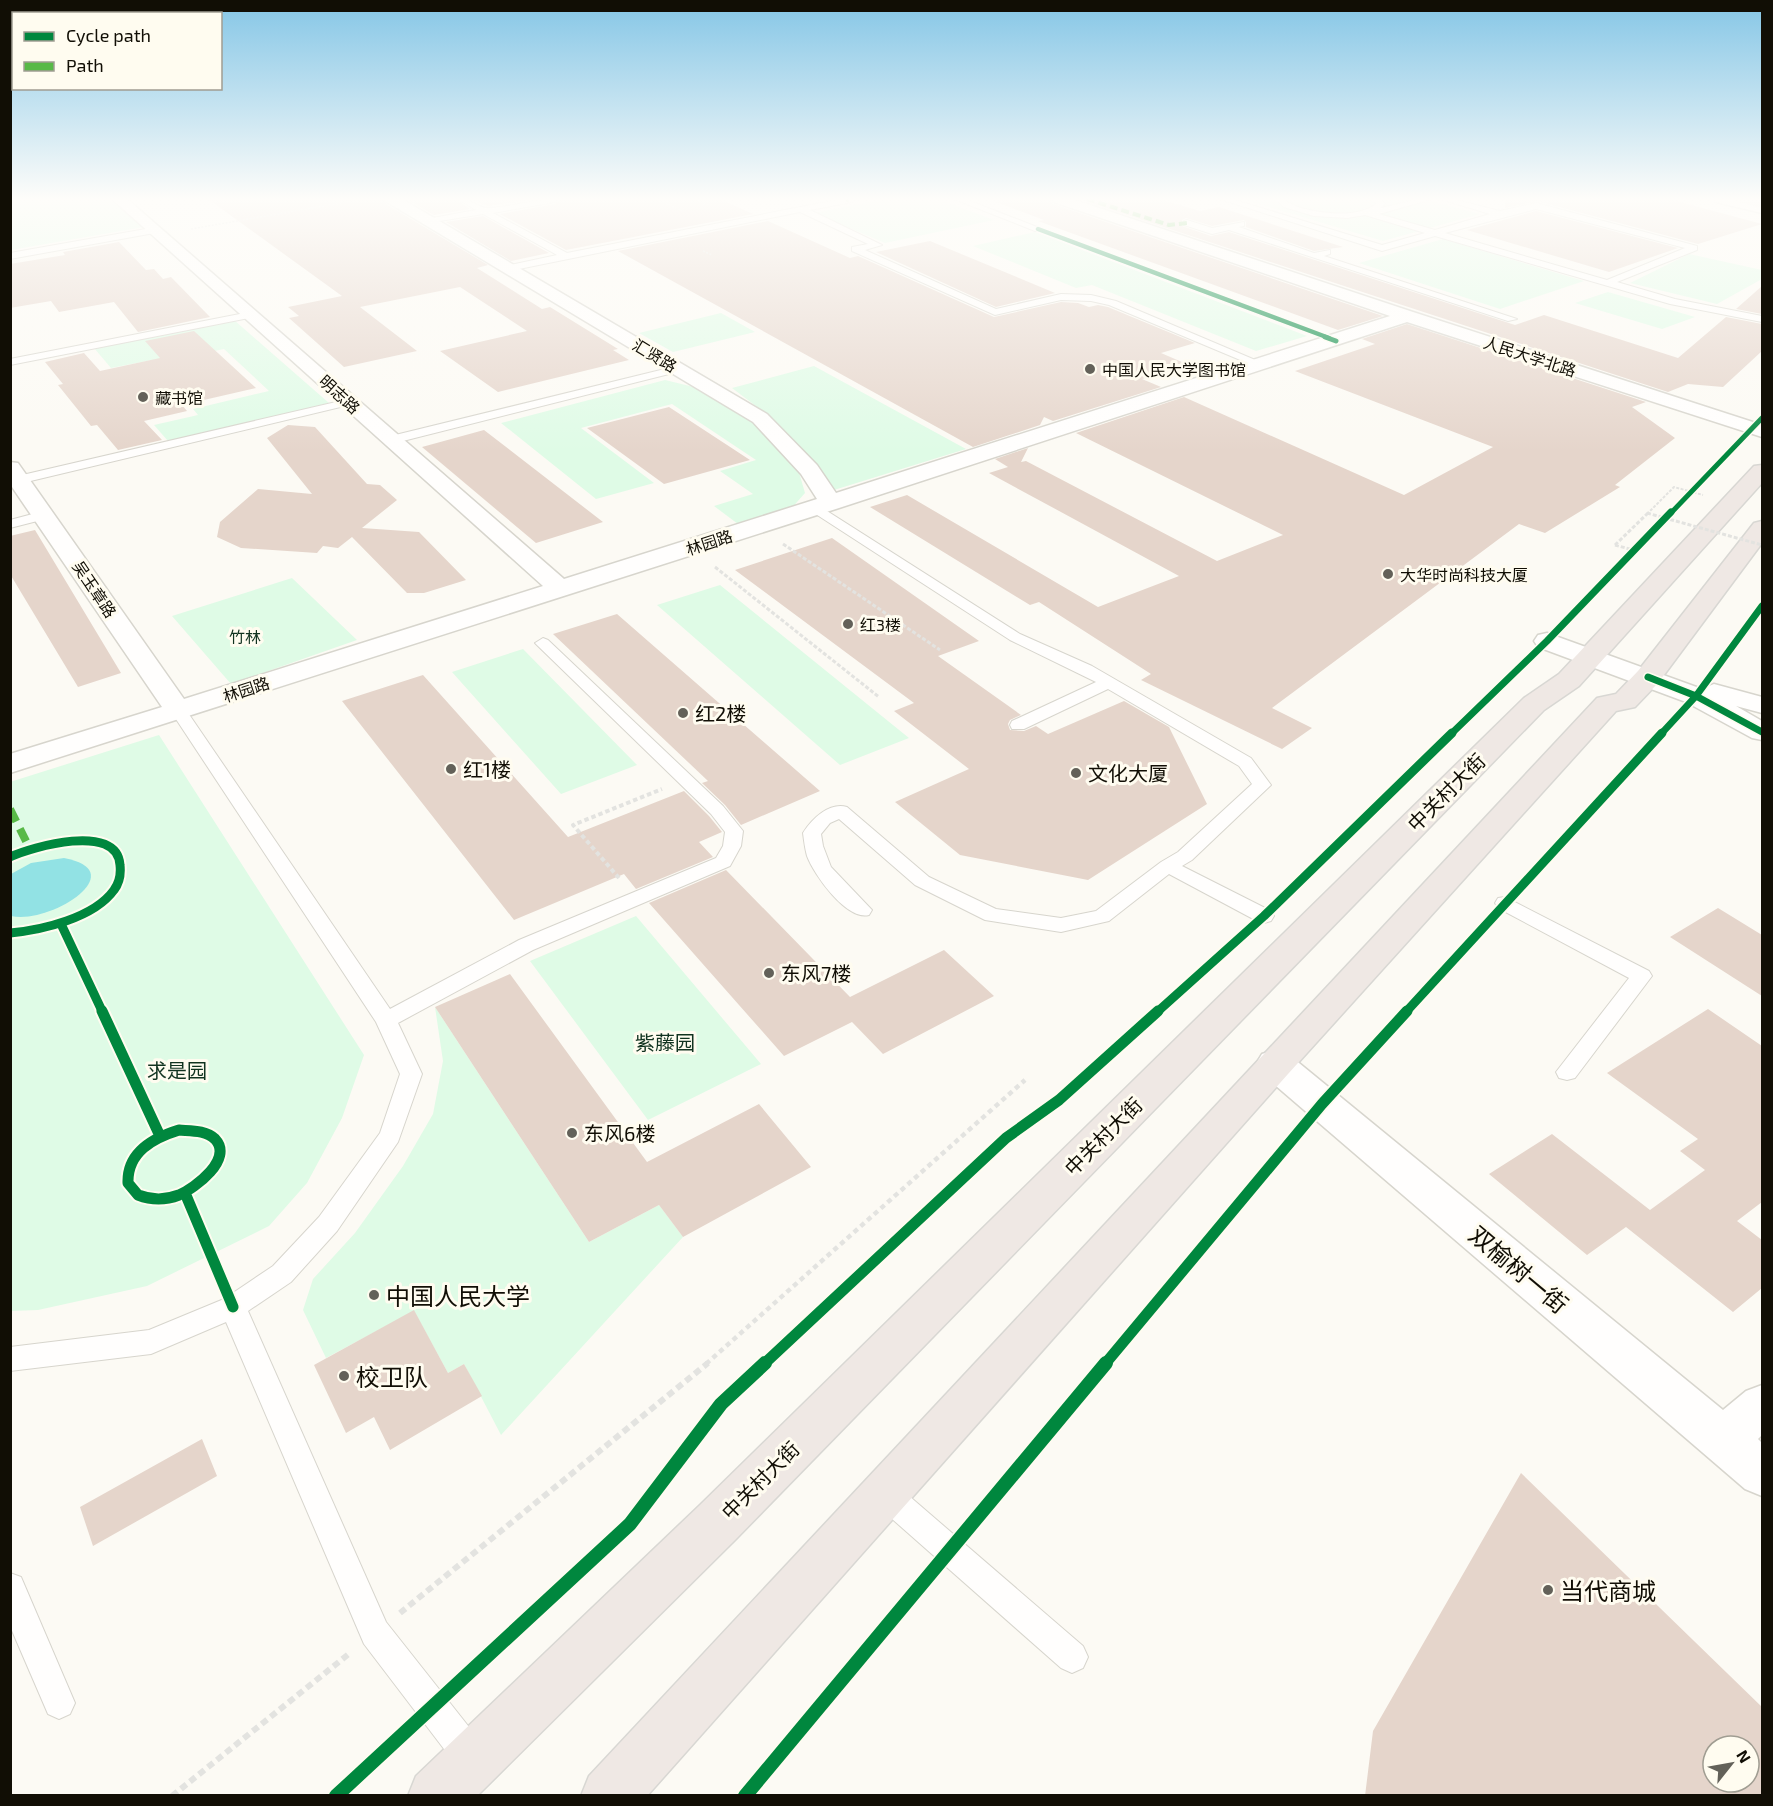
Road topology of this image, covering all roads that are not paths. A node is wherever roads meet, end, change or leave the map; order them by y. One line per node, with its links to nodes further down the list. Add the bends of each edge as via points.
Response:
1 (216, 283): 8 (street, 明志路)
2 (534, 283): 15 (street, 汇贤路)
3 (931, 283): 14 (lane, via 994,312 1061,297 1112,303)
4 (1310, 283): 9 (street, 人民大学北路)
5 (1400, 283): 10 (lane)
6 (1608, 283): 7 (lane)
7 (1694, 306): 11 (lane); 12 (lane, via 1729,323)
8 (250, 315): 13 (lane); 16 (street, 明志路)
9 (1407, 316): 14 (street, 林园路); 17 (street, 人民大学北路)
10 (1512, 319)
11 (1762, 319)
12 (1756, 330)
13 (10, 362)
14 (1261, 365): 21 (street, 林园路)
15 (677, 369): 18 (lane); 21 (street, 汇贤路, via 760,418 810,470)
16 (349, 402): 18 (street, 明志路); 20 (lane)
17 (1762, 431)
18 (391, 441): 25 (street, 明志路)
19 (1762, 471): 28 (main road, 中关村大街)
20 (14, 474): 22 (street, 吴玉章路)
21 (824, 505): 25 (street, 林园路); 30 (lane, via 1015,637)
22 (44, 515): 23 (lane); 32 (street, 吴玉章路)
23 (10, 524)
24 (1762, 528): 29 (main road)
25 (561, 589): 32 (street, 林园路)
26 (1547, 641): 28 (street)
27 (543, 643): 40 (lane, via 717,810 734,831 732,846 723,862 526,945)
28 (1592, 656): 29 (street); 52 (main road, 中关村大街, via 1569,680 1534,704 718,1522)
29 (1648, 677): 31 (street); 34 (street, via 1696,696); 41 (main road, via 1625,701 1607,704)
30 (1109, 682): 33 (lane); 36 (lane, via 1245,762 1262,784 1185,856)
31 (1762, 705)
32 (178, 710): 35 (street, 林园路); 40 (lane)
33 (1018, 725)
34 (1762, 732)
35 (10, 764)
36 (1168, 866): 38 (lane, via 1102,916 1060,925 992,915 922,881 841,811 824,819 812,833 813,849 831,884); 39 (lane)
37 (1505, 903): 42 (lane, via 1642,976)
38 (862, 910)
39 (1264, 916)
40 (386, 1020): 43 (lane, via 411,1074 390,1136 328,1224 282,1274)
41 (1275, 1064): 46 (street, 双榆树一街); 48 (main road)
42 (1567, 1072)
43 (232, 1307): 44 (lane, via 151,1342); 52 (lane, via 375,1633)
44 (10, 1359)
45 (1762, 1406): 46 (street)
46 (1723, 1440): 47 (street, 双榆树一街)
47 (1762, 1473)
48 (884, 1493): 50 (lane); 54 (main road)
49 (10, 1588): 51 (lane)
50 (1072, 1657)
51 (59, 1703)
52 (473, 1760): 53 (main road, 中关村大街)
53 (436, 1796)
54 (609, 1796)

